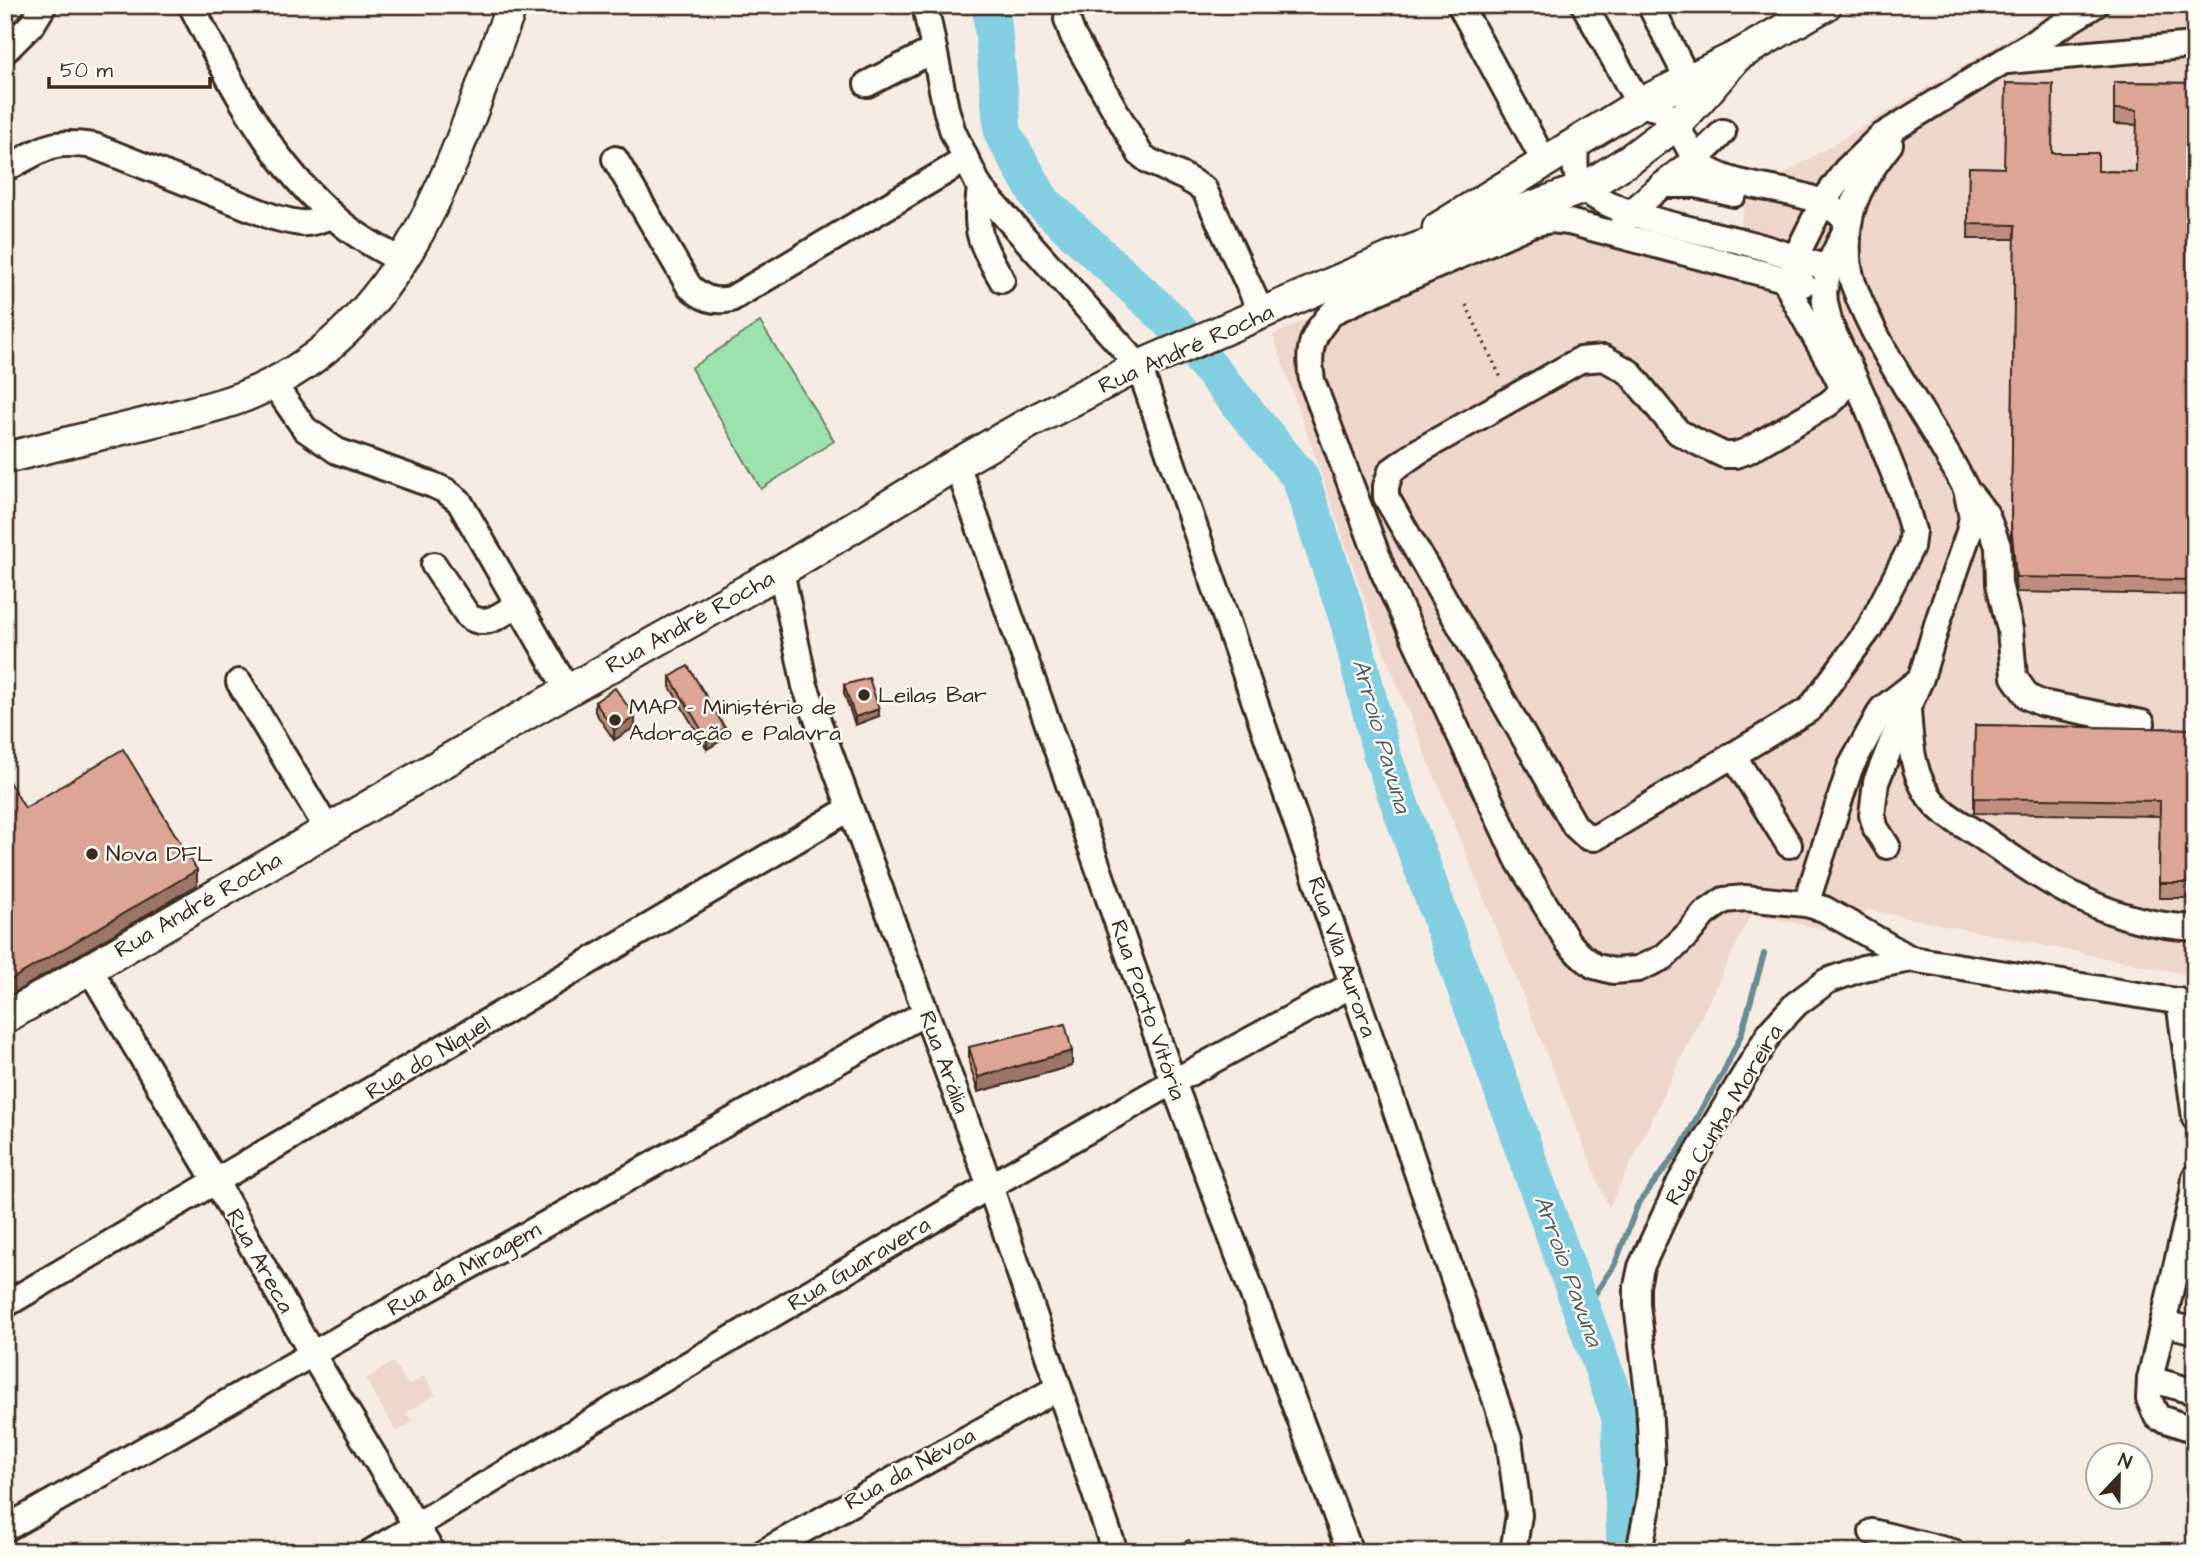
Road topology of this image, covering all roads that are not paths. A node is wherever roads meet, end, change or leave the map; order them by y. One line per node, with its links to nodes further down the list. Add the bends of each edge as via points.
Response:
1 (44, 5): 13 (street)
2 (191, 5): 32 (street, via 254,125)
3 (512, 5): 37 (main road, via 455,154)
4 (925, 5): 12 (street)
5 (1068, 5): 41 (street, via 1073,36 1140,154 1205,189)
6 (1460, 5): 25 (street)
7 (1584, 5): 18 (street)
8 (1650, 5): 16 (street)
9 (1826, 5): 14 (main road, Rua André Rocha)
10 (2095, 5): 15 (street)
11 (2195, 45): 15 (street)
12 (934, 50): 17 (street); 24 (street, via 946,109)
13 (5, 51)
14 (1737, 56): 16 (main road, Rua André Rocha); 20 (main road, Rua André Rocha)
15 (2000, 62): 19 (street)
16 (1688, 80): 18 (main road, Rua André Rocha)
17 (867, 84)
18 (1639, 104): 20 (street, via 1658,109); 21 (main road, Rua André Rocha)
19 (1919, 113): 30 (street, via 1880,137 1846,170); 33 (street, via 1868,172)
20 (1677, 124): 22 (street); 29 (main road, Rua André Rocha)
21 (1576, 141): 25 (main road, Rua André Rocha); 29 (street, via 1576,169)
22 (1715, 146): 27 (street); 30 (street, via 1707,170)
23 (615, 159): 24 (street, via 689,286 700,296 720,301 731,299)
24 (965, 160): 28 (street)
25 (1544, 161): 36 (main road, Rua André Rocha)
26 (13, 165): 32 (street, via 59,142 84,144 273,217 298,224 316,223)
27 (1662, 185): 31 (street, via 1639,203); 34 (street, via 1697,185 1788,207)
28 (980, 188): 39 (street, via 976,224); 43 (street)
29 (1584, 188): 31 (street); 36 (main road, Rua André Rocha)
30 (1823, 202): 33 (street); 34 (street)
31 (1621, 208): 35 (street); 38 (street)
32 (332, 215): 37 (street)
33 (1849, 223): 40 (street); 42 (street, via 1853,281)
34 (1809, 227): 38 (street); 40 (street, via 1820,245)
35 (1601, 231): 38 (street); 63 (street, via 1550,220 1531,224 1334,311 1318,327 1312,342 1312,380 1383,571 1518,860 1579,954 1594,966 1613,971 1638,969 1664,957 1704,914 1724,900)
36 (1390, 258): 41 (main road, Rua André Rocha)
37 (404, 262): 44 (main road, via 352,325 311,360)
38 (1792, 268): 40 (street); 46 (street, via 1789,288 1840,381 1837,397)
39 (1003, 280)
40 (1826, 280): 42 (street); 45 (street, via 1830,325)
41 (1262, 314): 43 (main road, Rua André Rocha)
42 (1869, 321): 49 (street)
43 (1143, 365): 48 (main road, Rua André Rocha); 67 (street, Rua Vila Aurora)
44 (273, 383): 47 (main road, via 196,411); 52 (street, via 305,429 337,451 433,485 459,501)
45 (1865, 401): 46 (street); 58 (street, via 1901,491 1913,531 1911,547 1869,629 1810,709)
46 (1828, 404): 58 (street, via 1747,451 1724,456 1678,432 1629,372 1604,358 1580,360 1436,440 1391,471 1386,486 1387,497 1575,826 1587,837 1595,838)
47 (5, 458)
48 (957, 464): 51 (main road, Rua André Rocha); 71 (street, Rua Porto Vitória)
49 (1966, 489): 53 (street, via 1972,517); 57 (street, via 1986,514 1997,546 2014,677 2020,688 2041,703)
50 (434, 565): 52 (street, via 476,622 486,623)
51 (781, 571): 55 (main road, Rua André Rocha); 59 (street, Rua Arália, via 805,686)
52 (517, 605): 55 (street)
53 (1922, 678): 56 (street); 63 (street, via 1882,709 1850,768)
54 (239, 682): 60 (street)
55 (568, 691): 60 (main road, Rua André Rocha)
56 (1908, 709): 62 (street, via 1876,782 1872,815); 64 (street, via 1917,775 1936,805 2037,875 2100,909 2165,927)
57 (2142, 723)
58 (1733, 755): 61 (street)
59 (849, 809): 69 (street, Rua Arália); 73 (street, Rua do Níquel)
60 (328, 830): 66 (main road, Rua André Rocha)
61 (1789, 845)
62 (1887, 846)
63 (1806, 904): 65 (street, via 1840,917)
64 (2195, 928)
65 (1912, 959): 68 (street, Rua Cunha Moreira); 93 (street, Rua Cunha Moreira, via 1863,968 1827,981 1796,1004 1771,1031 1679,1182 1651,1240 1637,1286 1653,1464)
66 (89, 968): 70 (main road, Rua André Rocha); 73 (street, Rua Areca)
67 (1352, 985): 71 (street, Rua Guaravera); 92 (street, Rua Vila Aurora, via 1509,1439 1519,1515)
68 (2187, 1003): 72 (street)
69 (925, 1013): 74 (street, Rua Arália); 79 (street, Rua da Miragem)
70 (5, 1018)
71 (1173, 1082): 74 (street, Rua Guaravera); 91 (street, Rua Porto Vitória)
72 (2194, 1114)
73 (216, 1182): 76 (street, Rua do Níquel); 79 (street, Rua Areca)
74 (990, 1186): 81 (street, Rua Arália); 84 (street, Rua Guaravera)
75 (2194, 1188): 77 (street)
76 (5, 1305)
77 (2163, 1323): 78 (street); 80 (street)
78 (2195, 1331)
79 (312, 1354): 84 (street, Rua Areca); 85 (street, Rua da Miragem)
80 (2150, 1379): 82 (street); 83 (street, via 2149,1399 2157,1417)
81 (1058, 1388): 89 (street, Rua da Névoa); 90 (street, Rua Arália)
82 (2195, 1392)
83 (2195, 1430)
84 (417, 1525): 87 (street, Rua Guaravera); 88 (street, Rua Areca)
85 (5, 1529)
86 (1872, 1532): 94 (street)
87 (372, 1552)
88 (432, 1552)
89 (764, 1552)
90 (1115, 1552)
91 (1350, 1552)
92 (1513, 1552)
93 (1639, 1552)
94 (1954, 1552)

